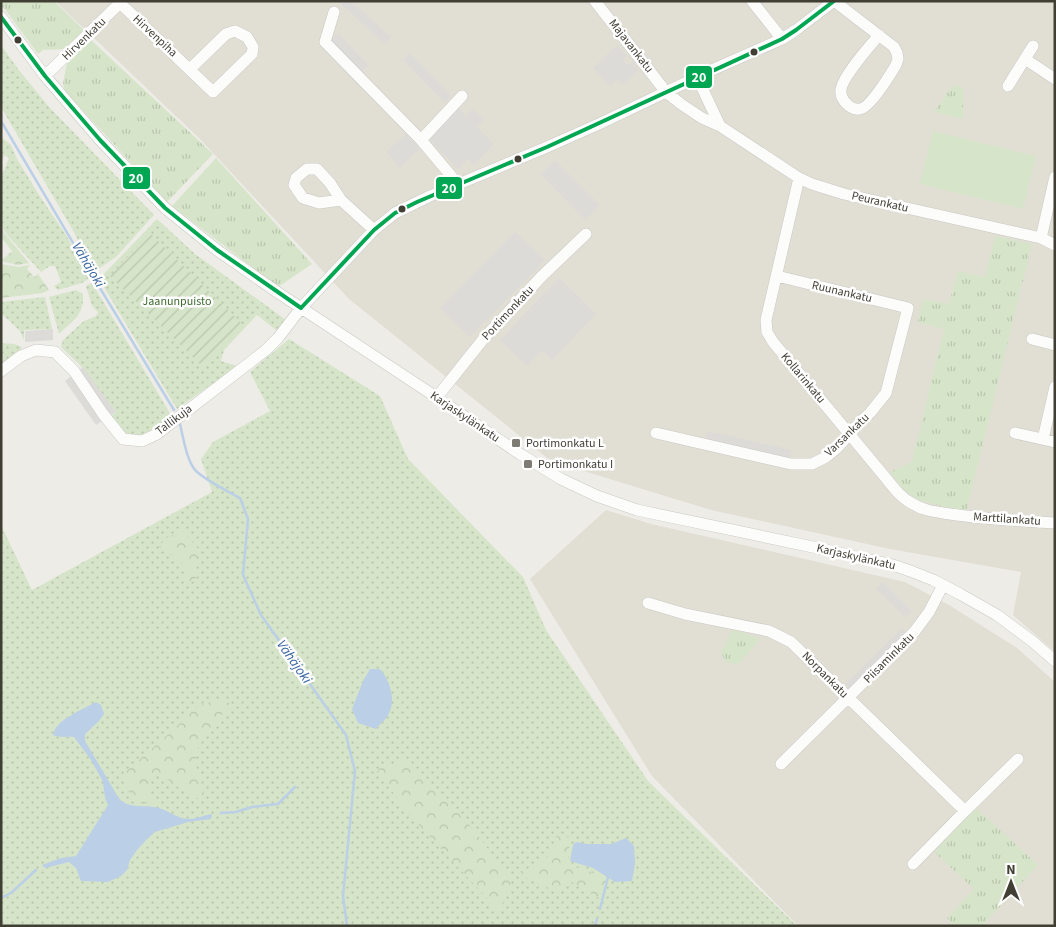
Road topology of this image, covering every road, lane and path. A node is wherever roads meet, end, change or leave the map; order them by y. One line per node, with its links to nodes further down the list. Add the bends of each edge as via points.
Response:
1 (595, 1): 16 (street, Majavankatu)
2 (752, 1): 8 (street)
3 (834, 1): 7 (street); 8 (street, Tallikuja)
4 (121, 2): 11 (street, Hirvenpiha); 12 (street, Hirvenkatu)
5 (334, 12): 19 (street, via 326,42)
6 (1, 17): 12 (street, Karjaskylänkatu)
7 (878, 35): 7 (street, via 898,53 896,65 869,105 861,110 852,108 841,97 841,89 845,78)
8 (782, 38): 13 (street, Tallikuja)
9 (1033, 46): 10 (street)
10 (1025, 59): 14 (street); 15 (street)
11 (190, 69): 11 (street, Hirvenpiha, via 214,92 252,54 254,47 247,37 235,31 226,34)
12 (45, 76): 29 (street, Karjaskylänkatu, via 165,208 216,250)
13 (697, 77): 16 (street, Tallikuja); 18 (street)
14 (1055, 79)
15 (1008, 86)
16 (666, 92): 18 (street, Peurankatu, via 702,118); 22 (street, Tallikuja)
17 (462, 96): 19 (street)
18 (720, 126): 20 (street, Peurankatu)
19 (421, 140): 22 (street)
20 (799, 178): 26 (street, Peurankatu, via 844,194); 28 (street, Kollarinkatu)
21 (1055, 178): 26 (street)
22 (458, 184): 24 (street, Tallikuja, via 404,208)
23 (342, 200): 24 (street)
24 (374, 230): 29 (street, Tallikuja)
25 (586, 234): 35 (street, Portimonkatu, via 485,337)
26 (1041, 238): 27 (street, Peurankatu)
27 (1055, 245)
28 (777, 276): 30 (street, Ruunankatu); 37 (street, Kollarinkatu, via 766,316 768,334)
29 (301, 308): 33 (street, Tallikuja, via 266,350 157,434 142,442 123,439 74,372 55,352 36,350 21,356); 35 (street, Karjaskylänkatu)
30 (908, 308): 37 (street, Varsankatu, via 886,393)
31 (1032, 339): 32 (street)
32 (1055, 345)
33 (1, 371)
34 (1055, 387): 39 (street)
35 (437, 397): 43 (street, Karjaskylänkatu, via 520,454 597,496 637,510 893,565)
36 (656, 433): 37 (street, Varsankatu, via 803,465 826,457)
37 (849, 433): 41 (street, Kollarinkatu, via 905,499 924,509)
38 (1015, 433): 39 (street)
39 (1043, 439): 40 (street)
40 (1055, 442)
41 (960, 516): 42 (street, Marttilankatu)
42 (1055, 523)
43 (943, 585): 45 (street, Karjaskylänkatu, via 997,615); 46 (street, Piisaminkatu, via 915,631)
44 (648, 603): 46 (street, Norpankatu, via 769,631 791,642)
45 (1055, 661)
46 (848, 698): 48 (street, Piisaminkatu); 49 (street, Norpankatu)
47 (1018, 759): 49 (street)
48 (781, 764)
49 (965, 811): 50 (street)
50 (913, 864)

